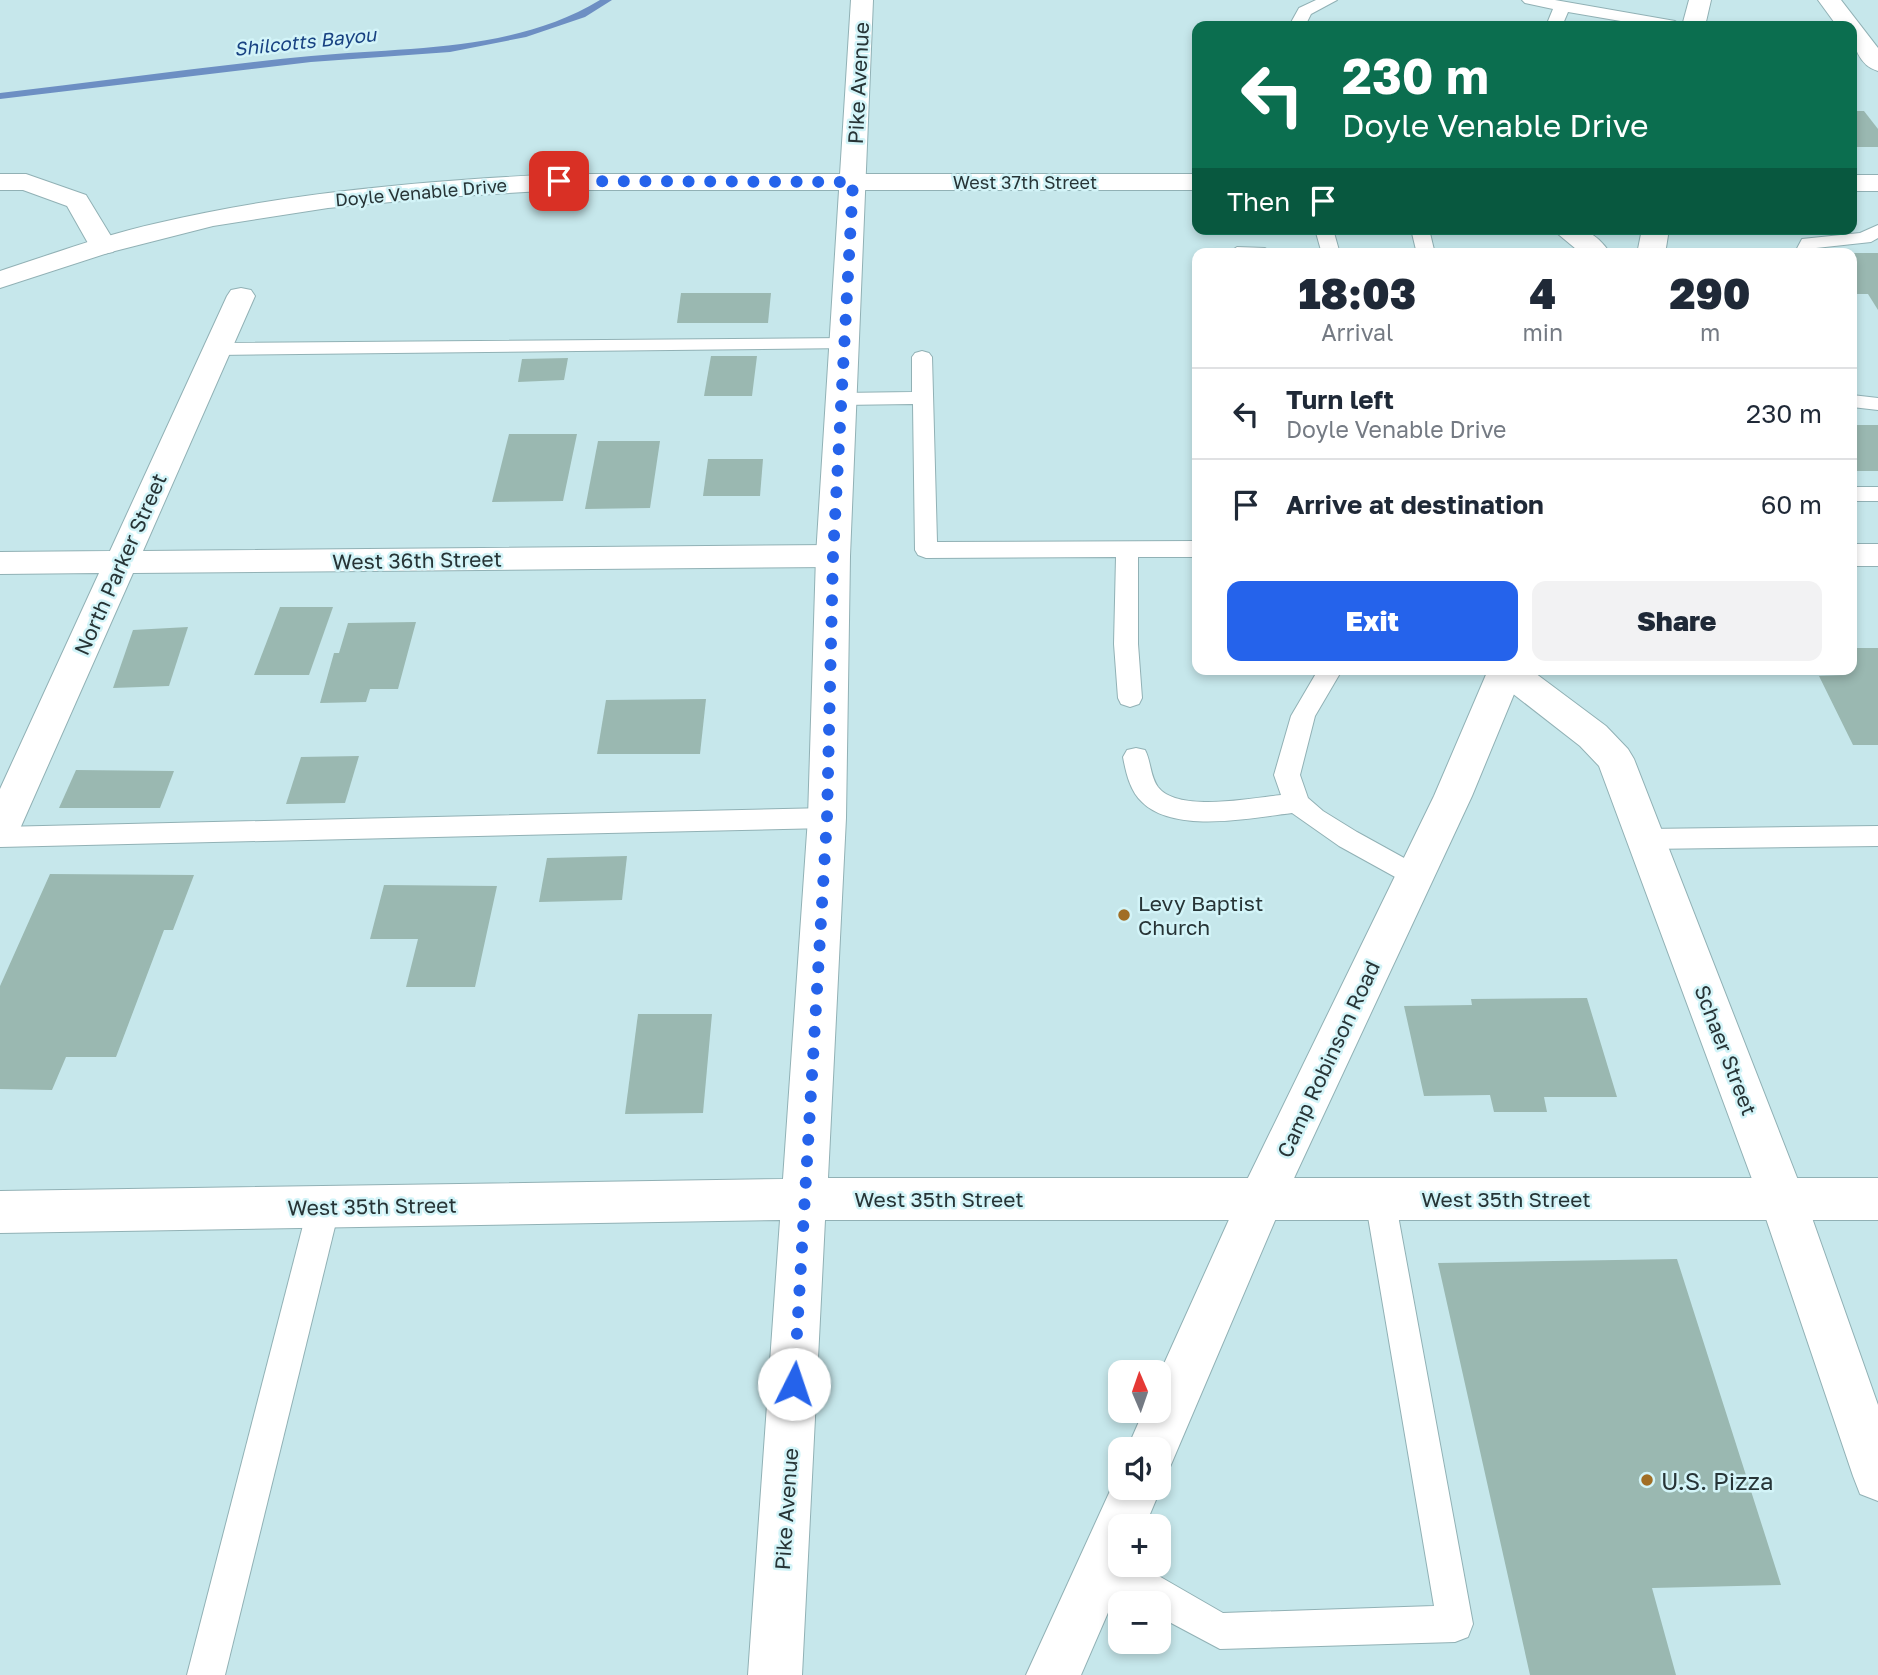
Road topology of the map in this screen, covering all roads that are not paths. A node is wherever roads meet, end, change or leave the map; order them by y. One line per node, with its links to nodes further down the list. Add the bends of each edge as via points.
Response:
1 (862, 0): 15 (street, Pike Avenue)
2 (1329, 0): 7 (lane, via 1305,11)
3 (1530, 0): 6 (lane)
4 (1700, 0): 10 (street)
5 (1829, 0): 11 (street)
6 (1562, 6): 8 (lane); 9 (lane)
7 (1300, 21)
8 (1556, 21)
9 (1647, 21)
10 (1695, 21)
11 (1845, 21)
12 (1857, 37): 13 (street)
13 (1878, 64)
14 (0, 182): 19 (street, via 26,182 77,201)
15 (853, 182): 16 (street, West 37th Street); 19 (street, Doyle Venable Drive, via 559,181 476,186 295,205); 24 (street, Pike Avenue)
16 (1192, 182)
17 (1878, 232): 21 (lane, via 1864,238 1809,243)
18 (1575, 235): 20 (street)
19 (103, 246): 22 (street, Doyle Venable Drive)
20 (1591, 248)
21 (1806, 248)
22 (0, 280)
23 (241, 296): 25 (street, North Parker Street)
24 (845, 344): 25 (lane); 28 (street, Pike Avenue)
25 (217, 349): 38 (street, North Parker Street)
26 (922, 357): 27 (lane)
27 (923, 398): 28 (lane); 34 (lane, via 926,550)
28 (841, 399): 37 (street, Pike Avenue)
29 (1857, 402): 30 (lane)
30 (1878, 404)
31 (1857, 494): 32 (lane)
32 (1878, 494)
33 (1192, 549): 34 (lane)
34 (1127, 550): 43 (lane)
35 (1857, 555): 36 (street)
36 (1878, 555)
37 (833, 556): 38 (street, West 36th Street); 46 (street, Pike Avenue)
38 (121, 562): 39 (street, West 36th Street); 47 (street, North Parker Street)
39 (0, 563)
40 (1327, 675): 45 (lane, via 1303,716 1287,775)
41 (1504, 675): 51 (street, Camp Robinson Road)
42 (1513, 675): 50 (street, Schaer Street, via 1593,736 1615,759)
43 (1130, 698)
44 (1136, 757): 45 (lane, via 1151,797 1169,808 1201,811)
45 (1297, 803): 51 (lane, via 1314,818)
46 (827, 818): 49 (lane); 53 (street, Pike Avenue)
47 (0, 831)
48 (1878, 836): 50 (lane)
49 (0, 837)
50 (1646, 839): 52 (street, Schaer Street)
51 (1415, 876): 54 (street, Camp Robinson Road)
52 (1782, 1198): 55 (street, West 35th Street); 56 (street, West 35th Street); 60 (street, Schaer Street)
53 (806, 1199): 54 (street, West 35th Street); 57 (street, West 35th Street); 64 (street, Pike Avenue)
54 (1261, 1199): 55 (street, West 35th Street); 59 (street, Camp Robinson Road)
55 (1380, 1199): 62 (lane, via 1455,1624 1220,1630)
56 (1878, 1199)
57 (324, 1206): 58 (street, West 35th Street); 63 (lane)
58 (0, 1212)
59 (1157, 1437)
60 (1878, 1476)
61 (1131, 1500): 62 (street)
62 (1102, 1564): 65 (street)
63 (206, 1675)
64 (775, 1675)
65 (1053, 1675)

